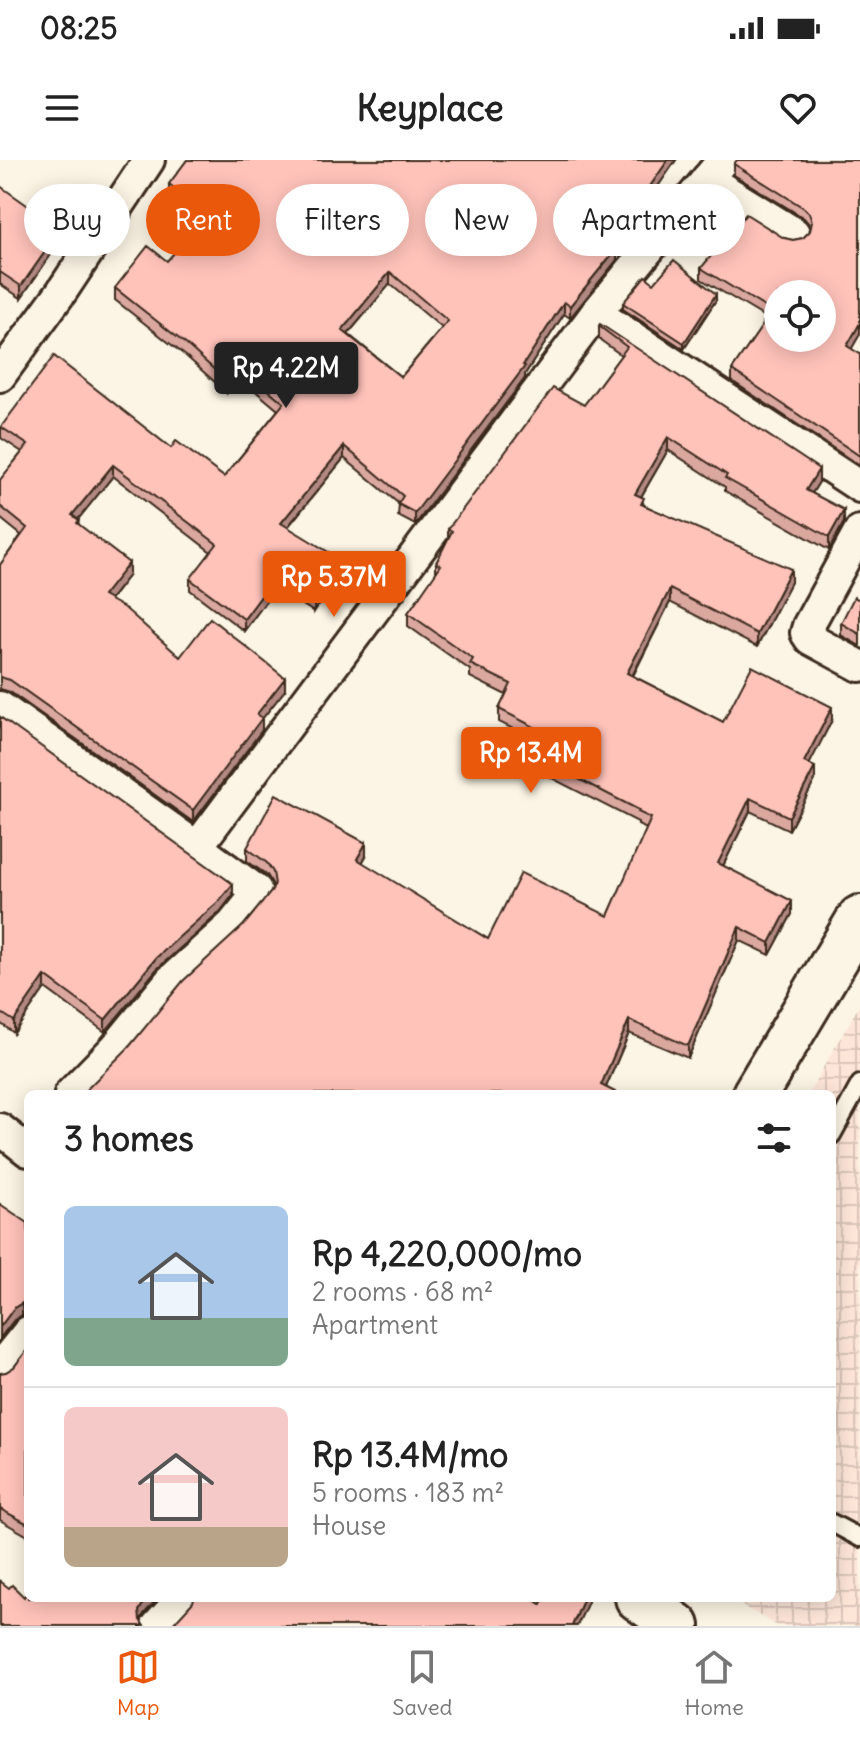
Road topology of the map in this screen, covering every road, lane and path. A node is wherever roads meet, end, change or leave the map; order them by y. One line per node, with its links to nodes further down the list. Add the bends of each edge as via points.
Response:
1 (149, 160): 5 (street)
2 (715, 169): 3 (street); 4 (street)
3 (794, 233)
4 (596, 313): 6 (street); 10 (street)
5 (0, 376)
6 (860, 487)
7 (860, 531): 8 (street, via 806,633)
8 (860, 666)
9 (0, 707): 10 (street)
10 (197, 847): 13 (street, via 257,894 232,925 170,981)
11 (860, 918): 14 (street)
12 (860, 1084): 15 (lane)
13 (74, 1090)
14 (757, 1090)
15 (836, 1128)
16 (24, 1337): 17 (street)
17 (0, 1367)
18 (836, 1525): 19 (lane)
19 (860, 1538)
20 (179, 1602): 22 (street)
21 (644, 1602): 23 (street)
22 (157, 1626)
23 (677, 1626)

